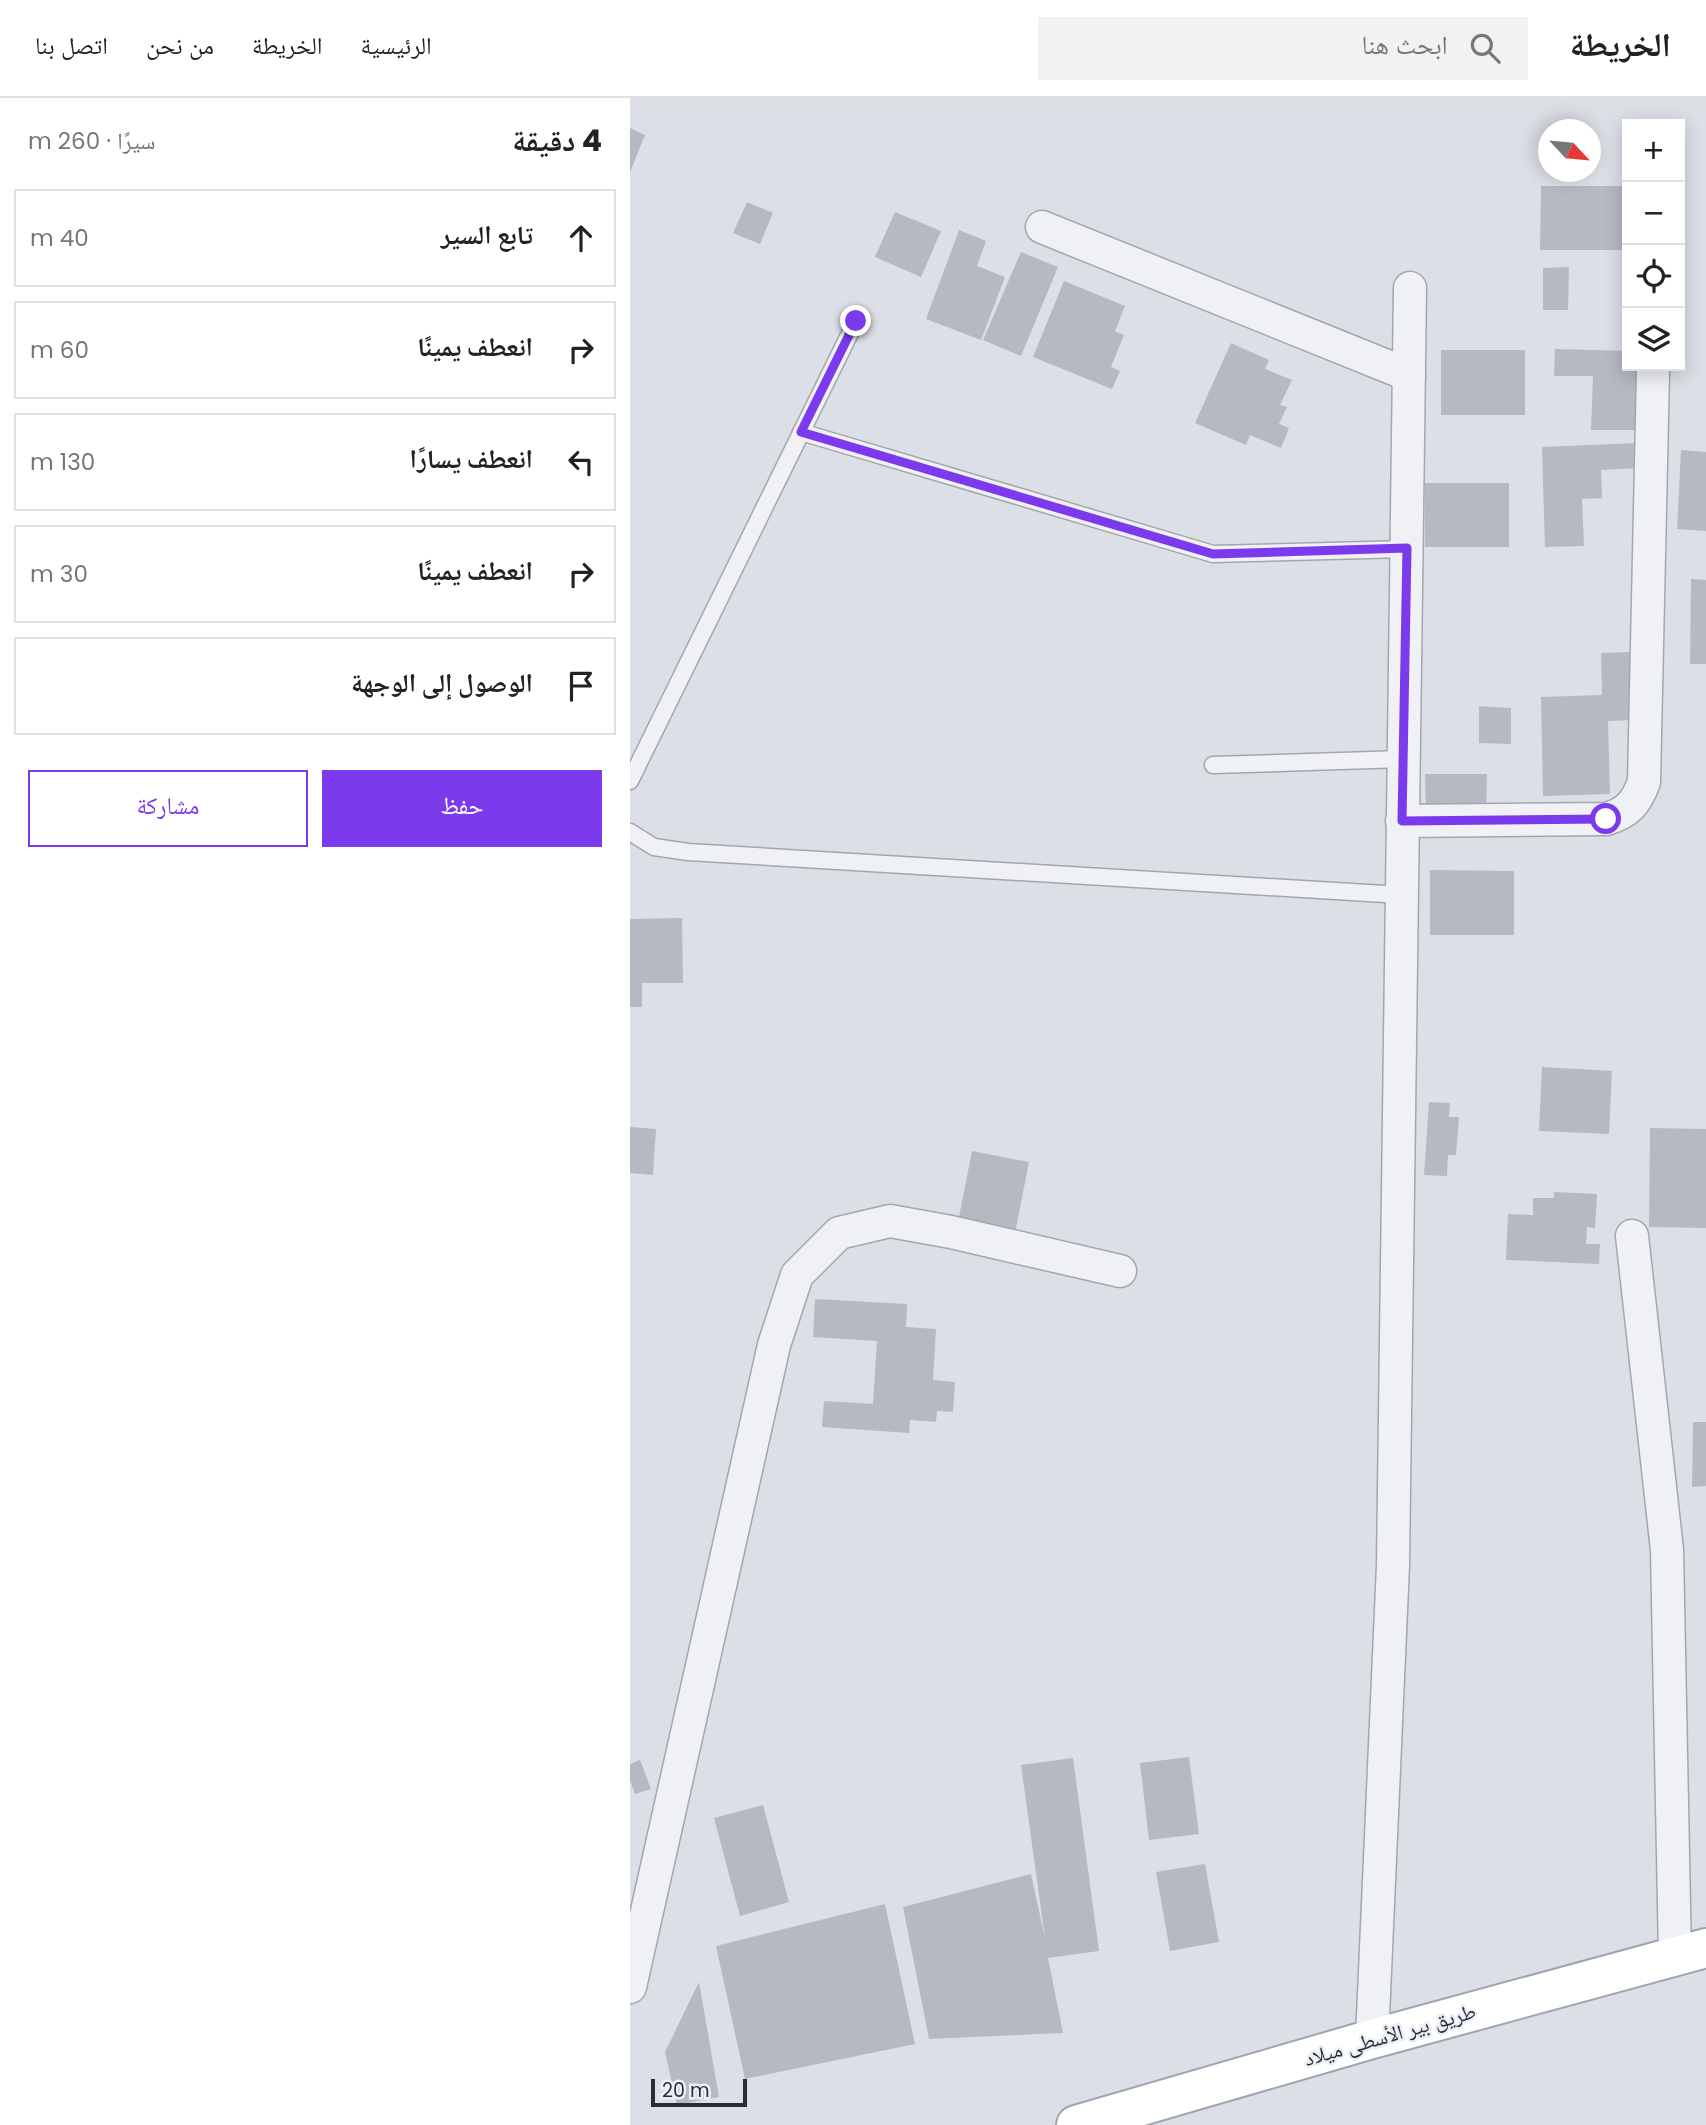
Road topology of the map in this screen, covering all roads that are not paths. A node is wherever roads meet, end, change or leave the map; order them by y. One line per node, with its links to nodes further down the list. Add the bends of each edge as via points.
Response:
1 (1042, 227): 5 (street)
2 (1410, 288): 5 (street)
3 (856, 321): 6 (lane)
4 (1653, 373): 11 (street, via 1644,782 1636,802 1621,815 1606,819)
5 (1409, 374): 7 (street)
6 (801, 432): 7 (lane, via 1213,554); 10 (lane)
7 (1407, 548): 8 (street)
8 (1403, 759): 9 (lane); 11 (street)
9 (1213, 765)
10 (630, 780)
11 (1402, 821): 13 (street)
12 (630, 832): 13 (lane, via 653,847 688,852)
13 (1401, 895): 18 (street, via 1393,1565)
14 (1632, 1236): 16 (street, via 1668,1550)
15 (1120, 1271): 17 (street, via 890,1221 839,1233 797,1275 774,1345)
16 (1691, 1952): 18 (main road, طريق بير الأسطى ميلاد)
17 (630, 1987)
18 (1371, 2039): 19 (main road, طريق بير الأسطى ميلاد)
19 (1076, 2125)

